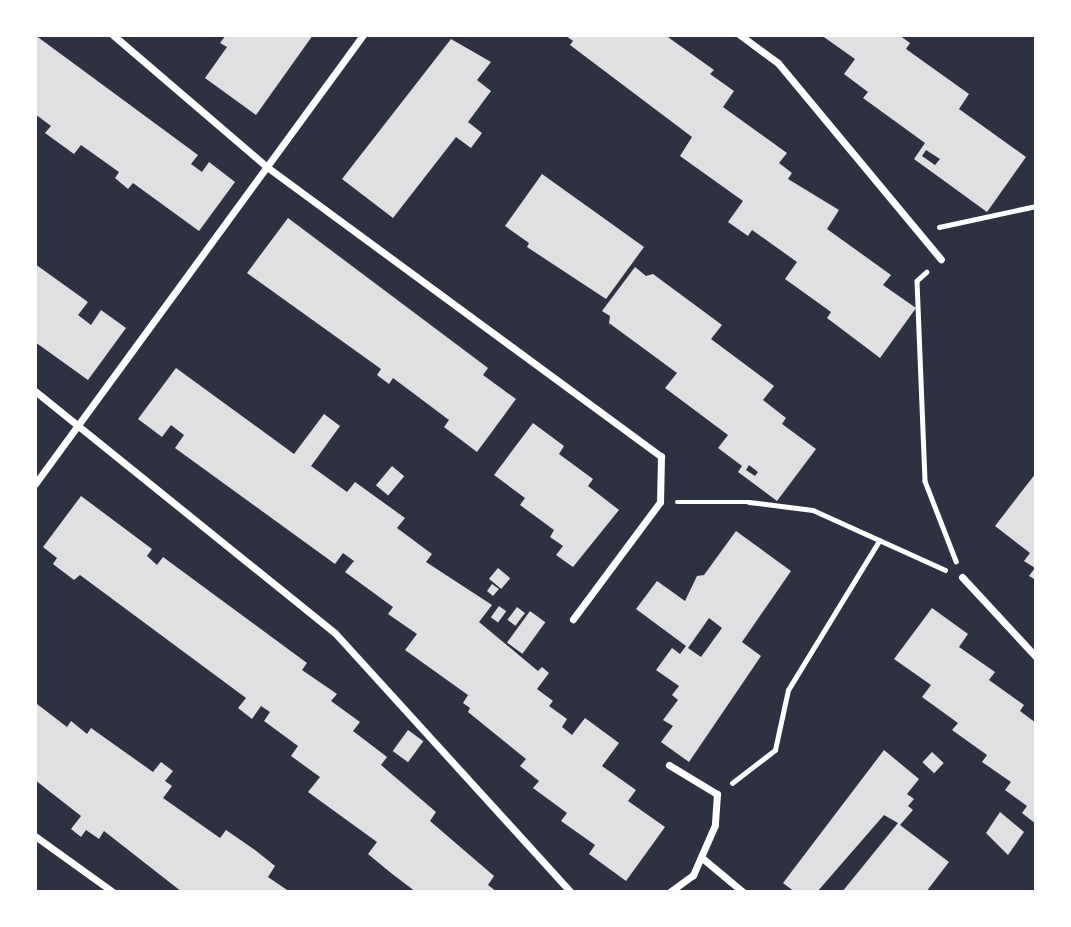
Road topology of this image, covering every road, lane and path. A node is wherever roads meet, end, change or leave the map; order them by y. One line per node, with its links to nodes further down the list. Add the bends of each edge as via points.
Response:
1 (113, 35): 4 (street)
2 (363, 35): 4 (street)
3 (740, 35): 6 (street, via 778,63)
4 (267, 167): 9 (street); 11 (street, via 661,456)
5 (1036, 206): 6 (path, via 996,218)
6 (917, 230): 7 (street)
7 (941, 259): 13 (path, via 917,281 925,481)
8 (35, 391): 9 (street)
9 (78, 424): 10 (street); 21 (street, via 335,633)
10 (35, 484)
11 (660, 502): 12 (path, via 749,502 813,510); 14 (street)
12 (878, 541): 13 (path); 17 (path, via 788,690 775,750)
13 (962, 577): 15 (street)
14 (573, 619)
15 (1036, 657)
16 (669, 765): 17 (street)
17 (718, 794): 19 (street, via 715,825)
18 (35, 836): 20 (street)
19 (701, 857): 22 (street, via 693,875); 23 (street)
20 (113, 892)
21 (570, 892)
22 (670, 892)
23 (743, 892)

